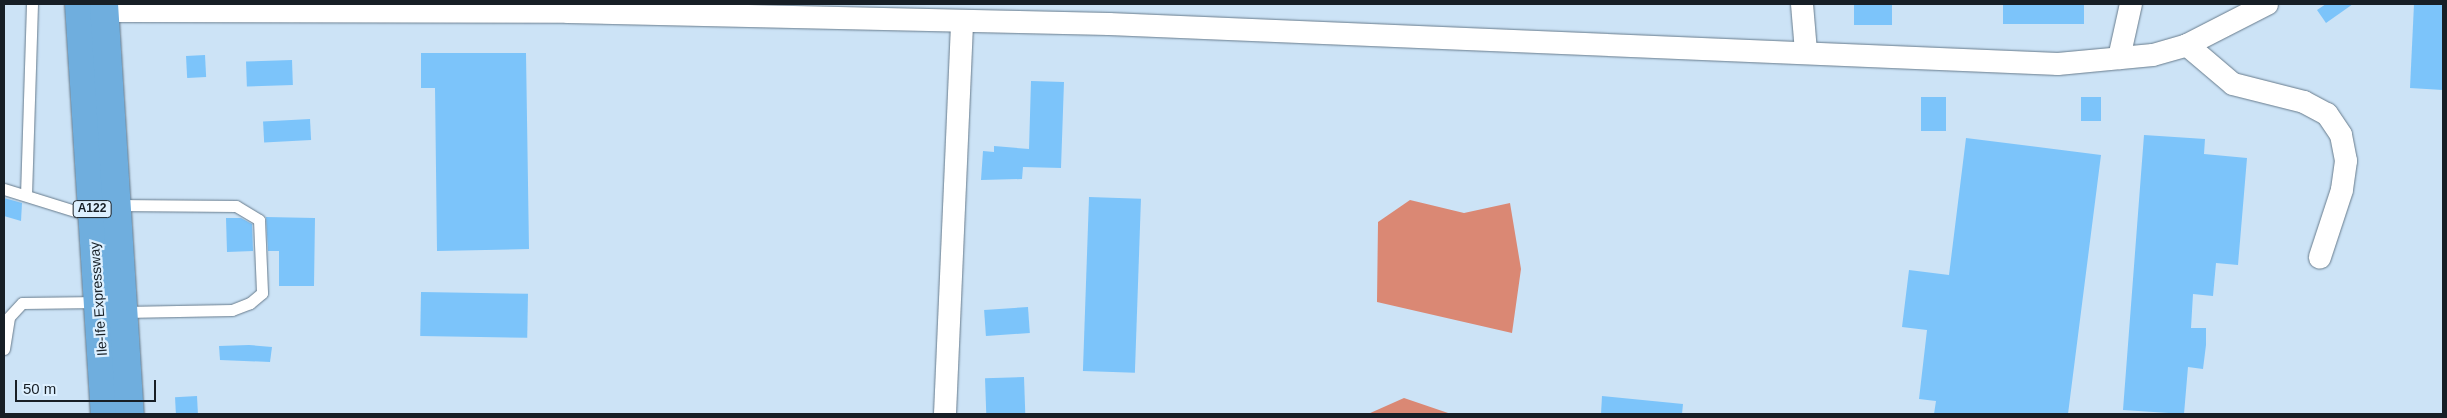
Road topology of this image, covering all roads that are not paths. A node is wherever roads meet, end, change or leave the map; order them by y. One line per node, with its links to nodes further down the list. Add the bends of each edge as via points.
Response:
1 (32, 4): 14 (lane)
2 (79, 4): 15 (highway, Ile-Ife Expressway / A122)
3 (1802, 4): 11 (street)
4 (2131, 4): 12 (street)
5 (2267, 4): 10 (street)
6 (104, 7): 7 (street); 15 (highway, Ile-Ife Expressway / A122)
7 (354, 8): 8 (street)
8 (568, 8): 9 (street)
9 (962, 21): 11 (street, via 1233,28); 22 (street)
10 (2188, 45): 12 (street); 16 (street, via 2233,84 2304,102 2327,114 2342,135 2346,161 2342,190)
11 (1806, 52): 12 (street, via 2058,64)
12 (2119, 58)
13 (4, 189): 14 (lane)
14 (26, 196): 15 (lane)
15 (105, 210): 17 (highway, Ile-Ife Expressway / A122); 18 (highway, Ile-Ife Expressway / A122); 18 (lane, via 236,206 259,220 262,293 250,303 232,310)
16 (2320, 257)
17 (98, 302): 19 (lane, via 22,303 9,317); 20 (highway, Ile-Ife Expressway / A122)
18 (124, 312): 21 (highway, Ile-Ife Expressway / A122)
19 (4, 348)
20 (106, 414)
21 (130, 414)
22 (945, 414)

